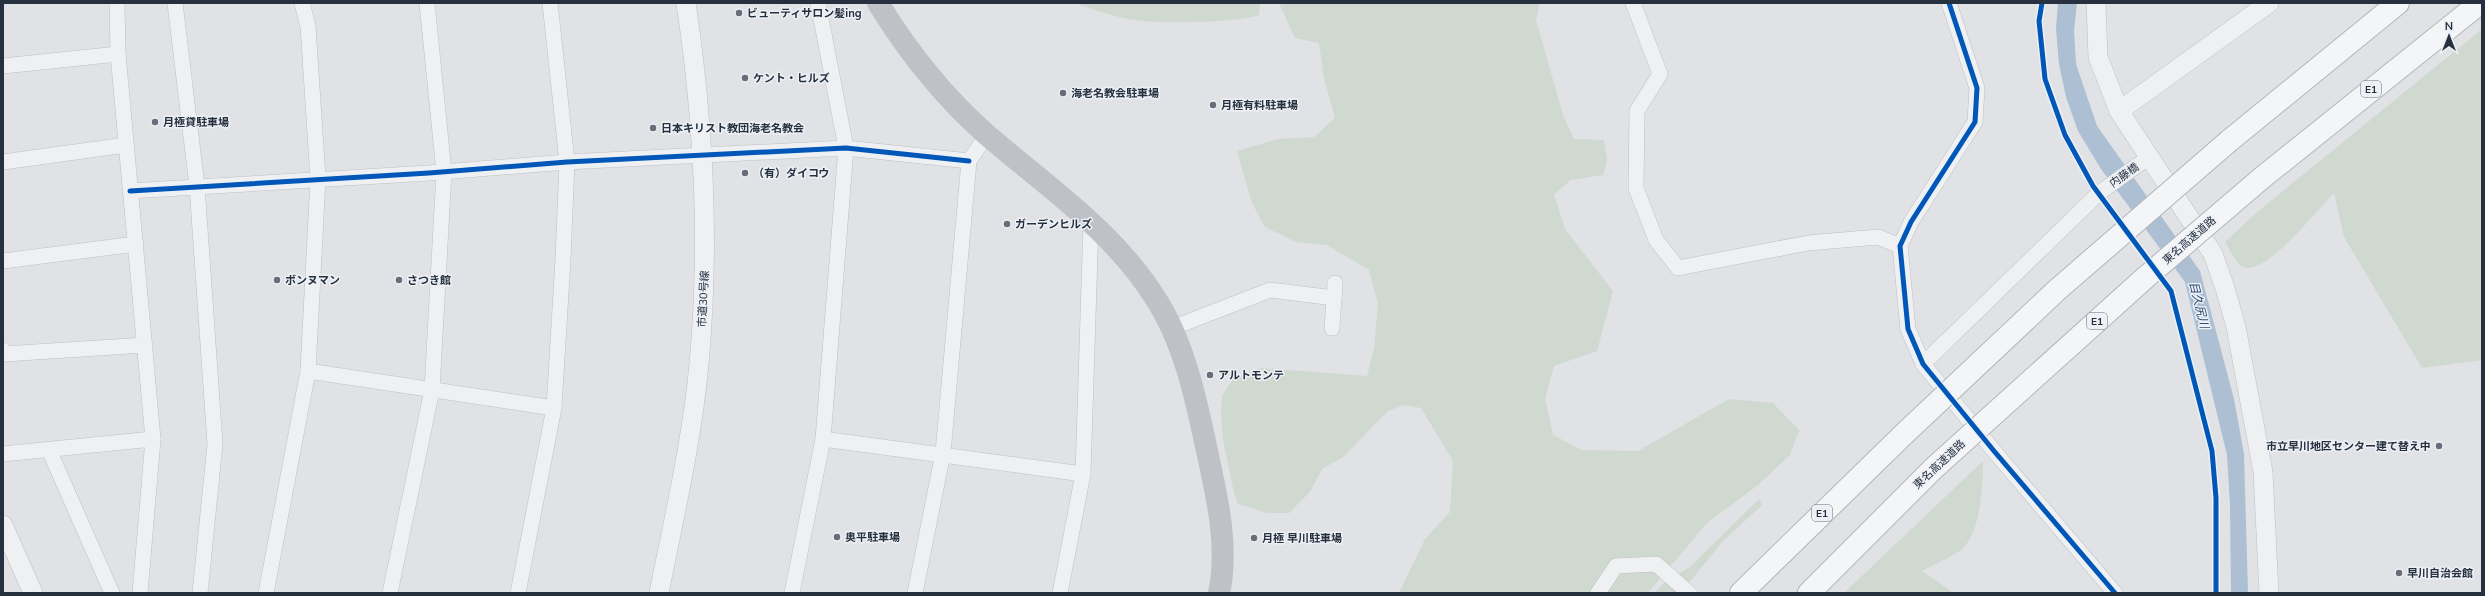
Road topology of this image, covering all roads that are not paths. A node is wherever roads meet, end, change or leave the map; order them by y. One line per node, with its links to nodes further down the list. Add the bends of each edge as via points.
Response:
1 (117, 3): 15 (street)
2 (175, 3): 28 (street)
3 (302, 3): 27 (street, via 308,26)
4 (427, 3): 26 (street)
5 (550, 3): 24 (street)
6 (686, 3): 21 (street, 市道30号線)
7 (818, 3): 20 (street)
8 (878, 3): 18 (main road, via 904,45 957,107)
9 (1633, 3): 32 (street, via 1660,74 1637,111 1636,188 1656,240 1678,268 1816,243 1878,237)
10 (1949, 3): 32 (street, via 1977,88 1975,122 1911,222)
11 (2096, 3): 17 (street, via 2098,58)
12 (2268, 3): 17 (street)
13 (2398, 3): 65 (highway, E1, bridge, via 2229,141 2058,290)
14 (2480, 3): 66 (highway, 東名高速道路 / E1, bridge, via 2262,177 2146,277 1934,468)
15 (118, 54): 16 (street); 19 (street)
16 (3, 66)
17 (2119, 111): 25 (street)
18 (987, 135): 22 (street); 30 (main road)
19 (126, 145): 23 (street); 29 (street)
20 (846, 148): 21 (street); 22 (street); 44 (street)
21 (703, 154): 24 (street); 59 (street, 市道30号線, via 705,248 699,364)
22 (969, 161): 47 (street)
23 (3, 162)
24 (567, 162): 26 (street); 43 (street)
25 (2143, 162): 40 (street, 内藤橋, via 2099,193); 68 (street, via 2213,254 2236,327 2263,472)
26 (444, 172): 27 (street); 42 (street)
27 (318, 179): 28 (street); 41 (street)
28 (197, 186): 29 (street); 55 (street, via 215,444)
29 (130, 191): 31 (street)
30 (1091, 222): 36 (main road, via 1154,295); 49 (street)
31 (136, 244): 33 (street); 38 (street)
32 (1900, 246): 40 (street, via 1908,329)
33 (3, 261)
34 (1335, 283): 35 (street)
35 (1334, 298): 36 (street, via 1270,290); 37 (street)
36 (1172, 328): 63 (main road, via 1200,417 1215,488 1223,549)
37 (1332, 328)
38 (145, 345): 39 (street, via 4,354); 45 (street)
39 (3, 350)
40 (1923, 364): 67 (street)
41 (308, 371): 42 (street); 56 (street)
42 (432, 390): 43 (street); 57 (street)
43 (554, 408): 58 (street)
44 (823, 438): 47 (street); 60 (street)
45 (154, 440): 46 (street); 54 (street)
46 (49, 450): 48 (street); 53 (street)
47 (943, 453): 49 (street); 61 (street)
48 (3, 454)
49 (1083, 474): 62 (street)
50 (3, 526): 52 (street)
51 (1684, 589): 64 (street, via 1656,564 1616,566)
52 (33, 593)
53 (112, 593)
54 (140, 593)
55 (200, 593)
56 (266, 593)
57 (390, 593)
58 (518, 593)
59 (659, 593)
60 (792, 593)
61 (915, 593)
62 (1060, 593)
63 (1219, 593)
64 (1598, 593)
65 (1740, 593)
66 (1809, 593)
67 (2116, 593)
68 (2269, 593)

